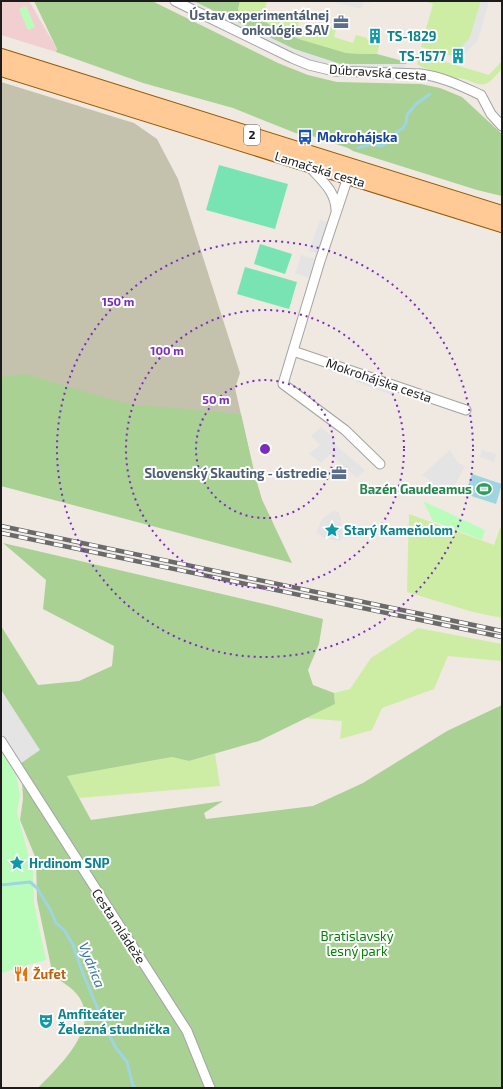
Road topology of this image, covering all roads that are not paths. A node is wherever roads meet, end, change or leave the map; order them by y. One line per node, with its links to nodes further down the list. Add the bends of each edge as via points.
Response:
1 (175, 1): 4 (street, Dúbravská cesta, via 309,65 334,71 421,74 448,80 481,95 491,114)
2 (1, 56): 6 (main road, Lamačská cesta / 2)
3 (1, 68): 5 (main road, Lamačská cesta / 2)
4 (502, 126)
5 (309, 166): 6 (main road, Lamačská cesta / 2); 7 (street, via 331,192)
6 (347, 170): 7 (street); 8 (main road, Lamačská cesta / 2); 9 (main road, Lamačská cesta / 2)
7 (336, 211): 10 (street)
8 (502, 213)
9 (502, 226)
10 (293, 351): 11 (street, Mokrohájska cesta); 12 (street, via 283,384 345,430)
11 (466, 410)
12 (380, 464)
13 (1, 741): 14 (street, Cesta mládeže, via 187,1031)
14 (210, 1088)

